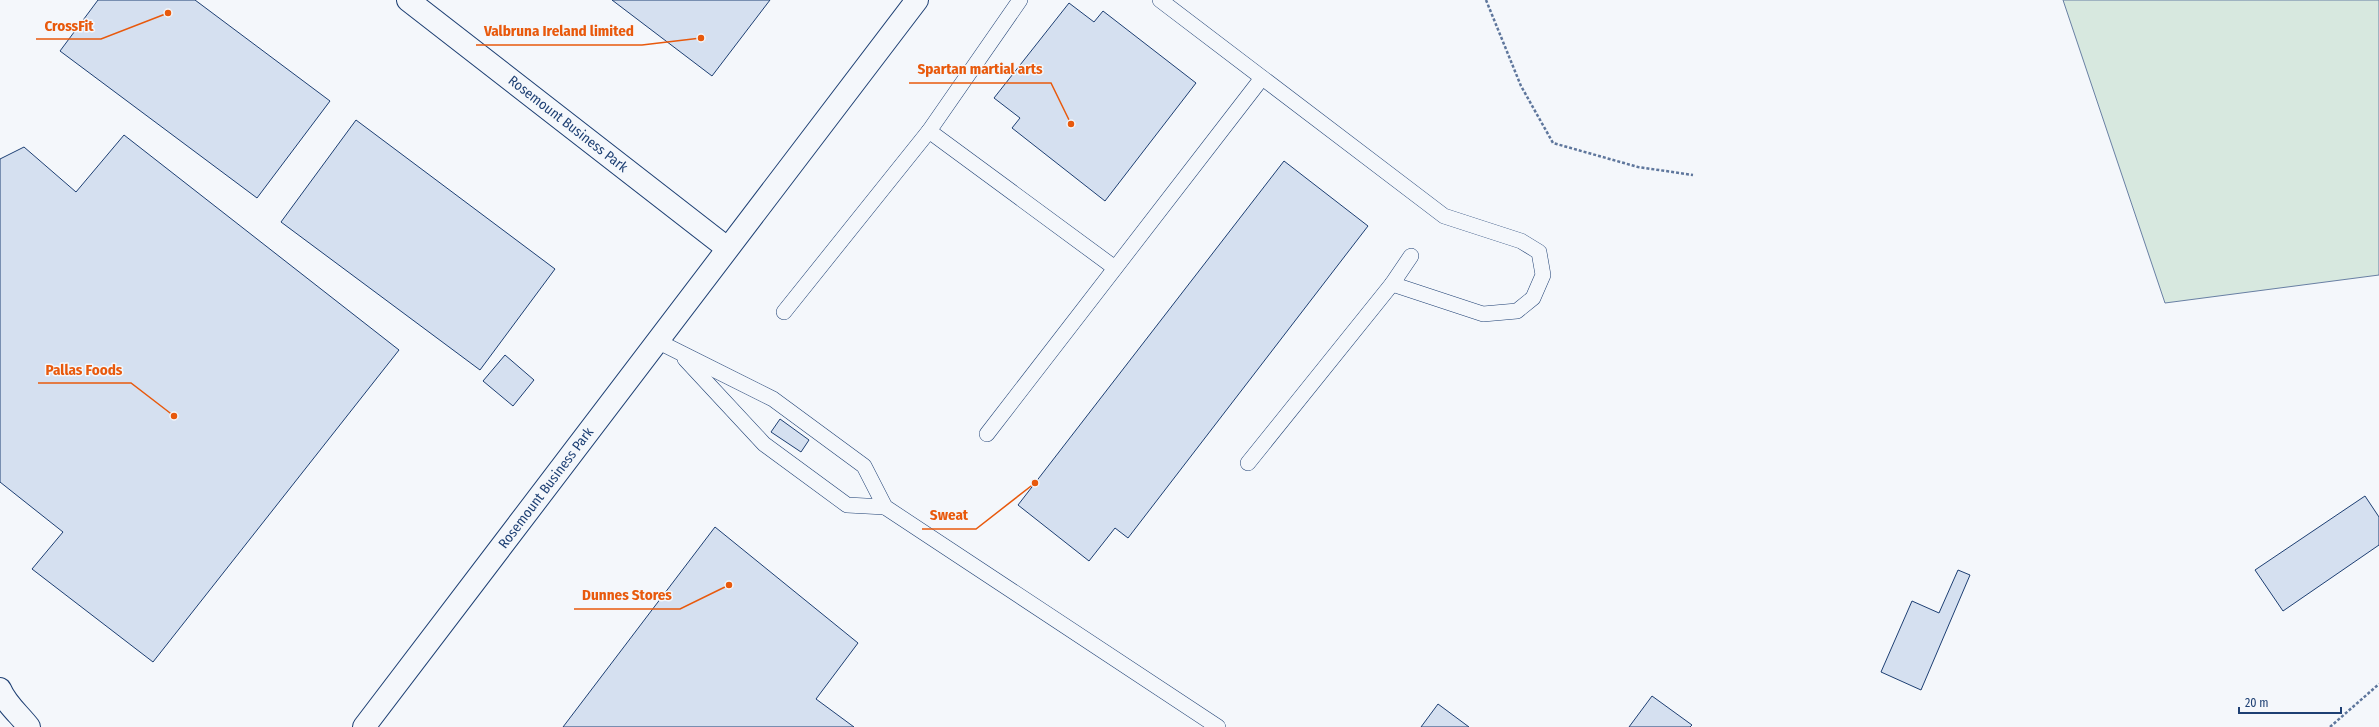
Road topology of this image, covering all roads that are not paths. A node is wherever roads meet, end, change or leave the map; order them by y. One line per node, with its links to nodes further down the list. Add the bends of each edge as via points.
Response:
1 (408, 0): 7 (street, Rosemount Business Park)
2 (917, 0): 7 (street, Rosemount Business Park)
3 (1020, 0): 6 (lane)
4 (1160, 0): 5 (lane)
5 (1262, 78): 9 (lane); 10 (lane, via 1444,216 1521,241 1539,252 1543,275 1534,298 1517,311 1483,314)
6 (929, 131): 9 (lane); 11 (lane)
7 (727, 248): 12 (street, Rosemount Business Park)
8 (1410, 256): 10 (lane)
9 (1115, 268): 14 (lane)
10 (1392, 284): 15 (lane)
11 (784, 312)
12 (657, 341): 13 (lane); 19 (street, Rosemount Business Park)
13 (677, 351): 16 (lane, via 773,399 864,466); 16 (lane, via 764,444 847,505)
14 (987, 434)
15 (1248, 463)
16 (885, 507): 20 (lane)
17 (1, 696): 18 (street, via 17,710)
18 (29, 727)
19 (364, 727)
20 (1218, 727)

